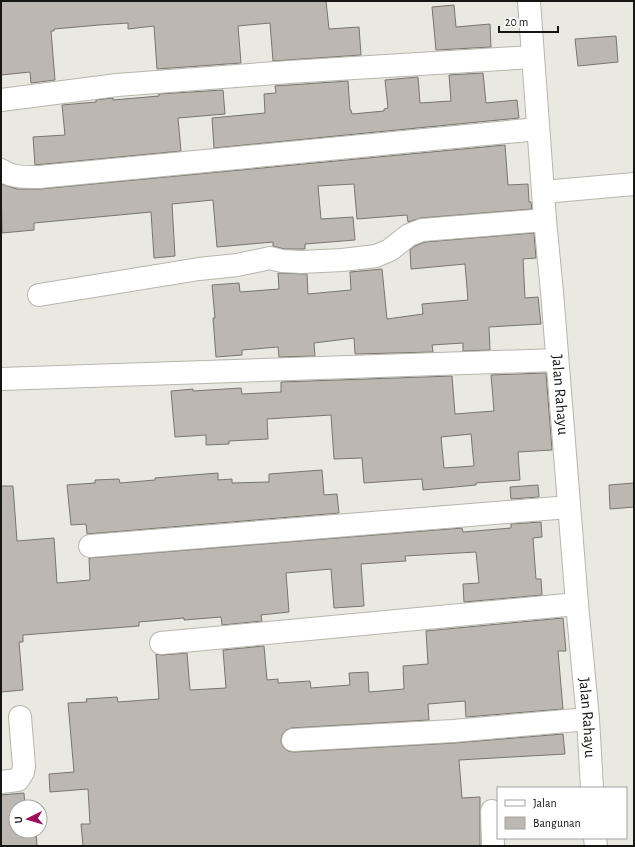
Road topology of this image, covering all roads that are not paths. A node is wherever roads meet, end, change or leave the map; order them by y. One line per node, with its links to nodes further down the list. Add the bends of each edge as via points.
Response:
1 (529, 1): 2 (street, Jalan Rahayu)
2 (532, 57): 3 (street, via 117,85); 4 (street, Jalan Rahayu)
3 (1, 100)
4 (538, 129): 5 (street, via 39,177 12,175); 7 (street, Jalan Rahayu)
5 (1, 170)
6 (634, 184): 7 (street)
7 (543, 192): 8 (street, Jalan Rahayu)
8 (545, 220): 9 (street, via 422,230 409,235 390,250 376,256 301,262 270,258); 10 (street, Jalan Rahayu)
9 (39, 295)
10 (557, 360): 11 (street); 12 (street, Jalan Rahayu)
11 (1, 379)
12 (569, 507): 13 (street); 14 (street, Jalan Rahayu)
13 (90, 546)
14 (577, 604): 15 (street); 17 (street, Jalan Rahayu)
15 (161, 642)
16 (20, 717): 19 (street, via 24,772 18,780)
17 (588, 719): 18 (street, via 452,731); 20 (street, Jalan Rahayu)
18 (293, 740)
19 (1, 782)
20 (592, 787)
21 (492, 811): 22 (street)
22 (493, 846)

